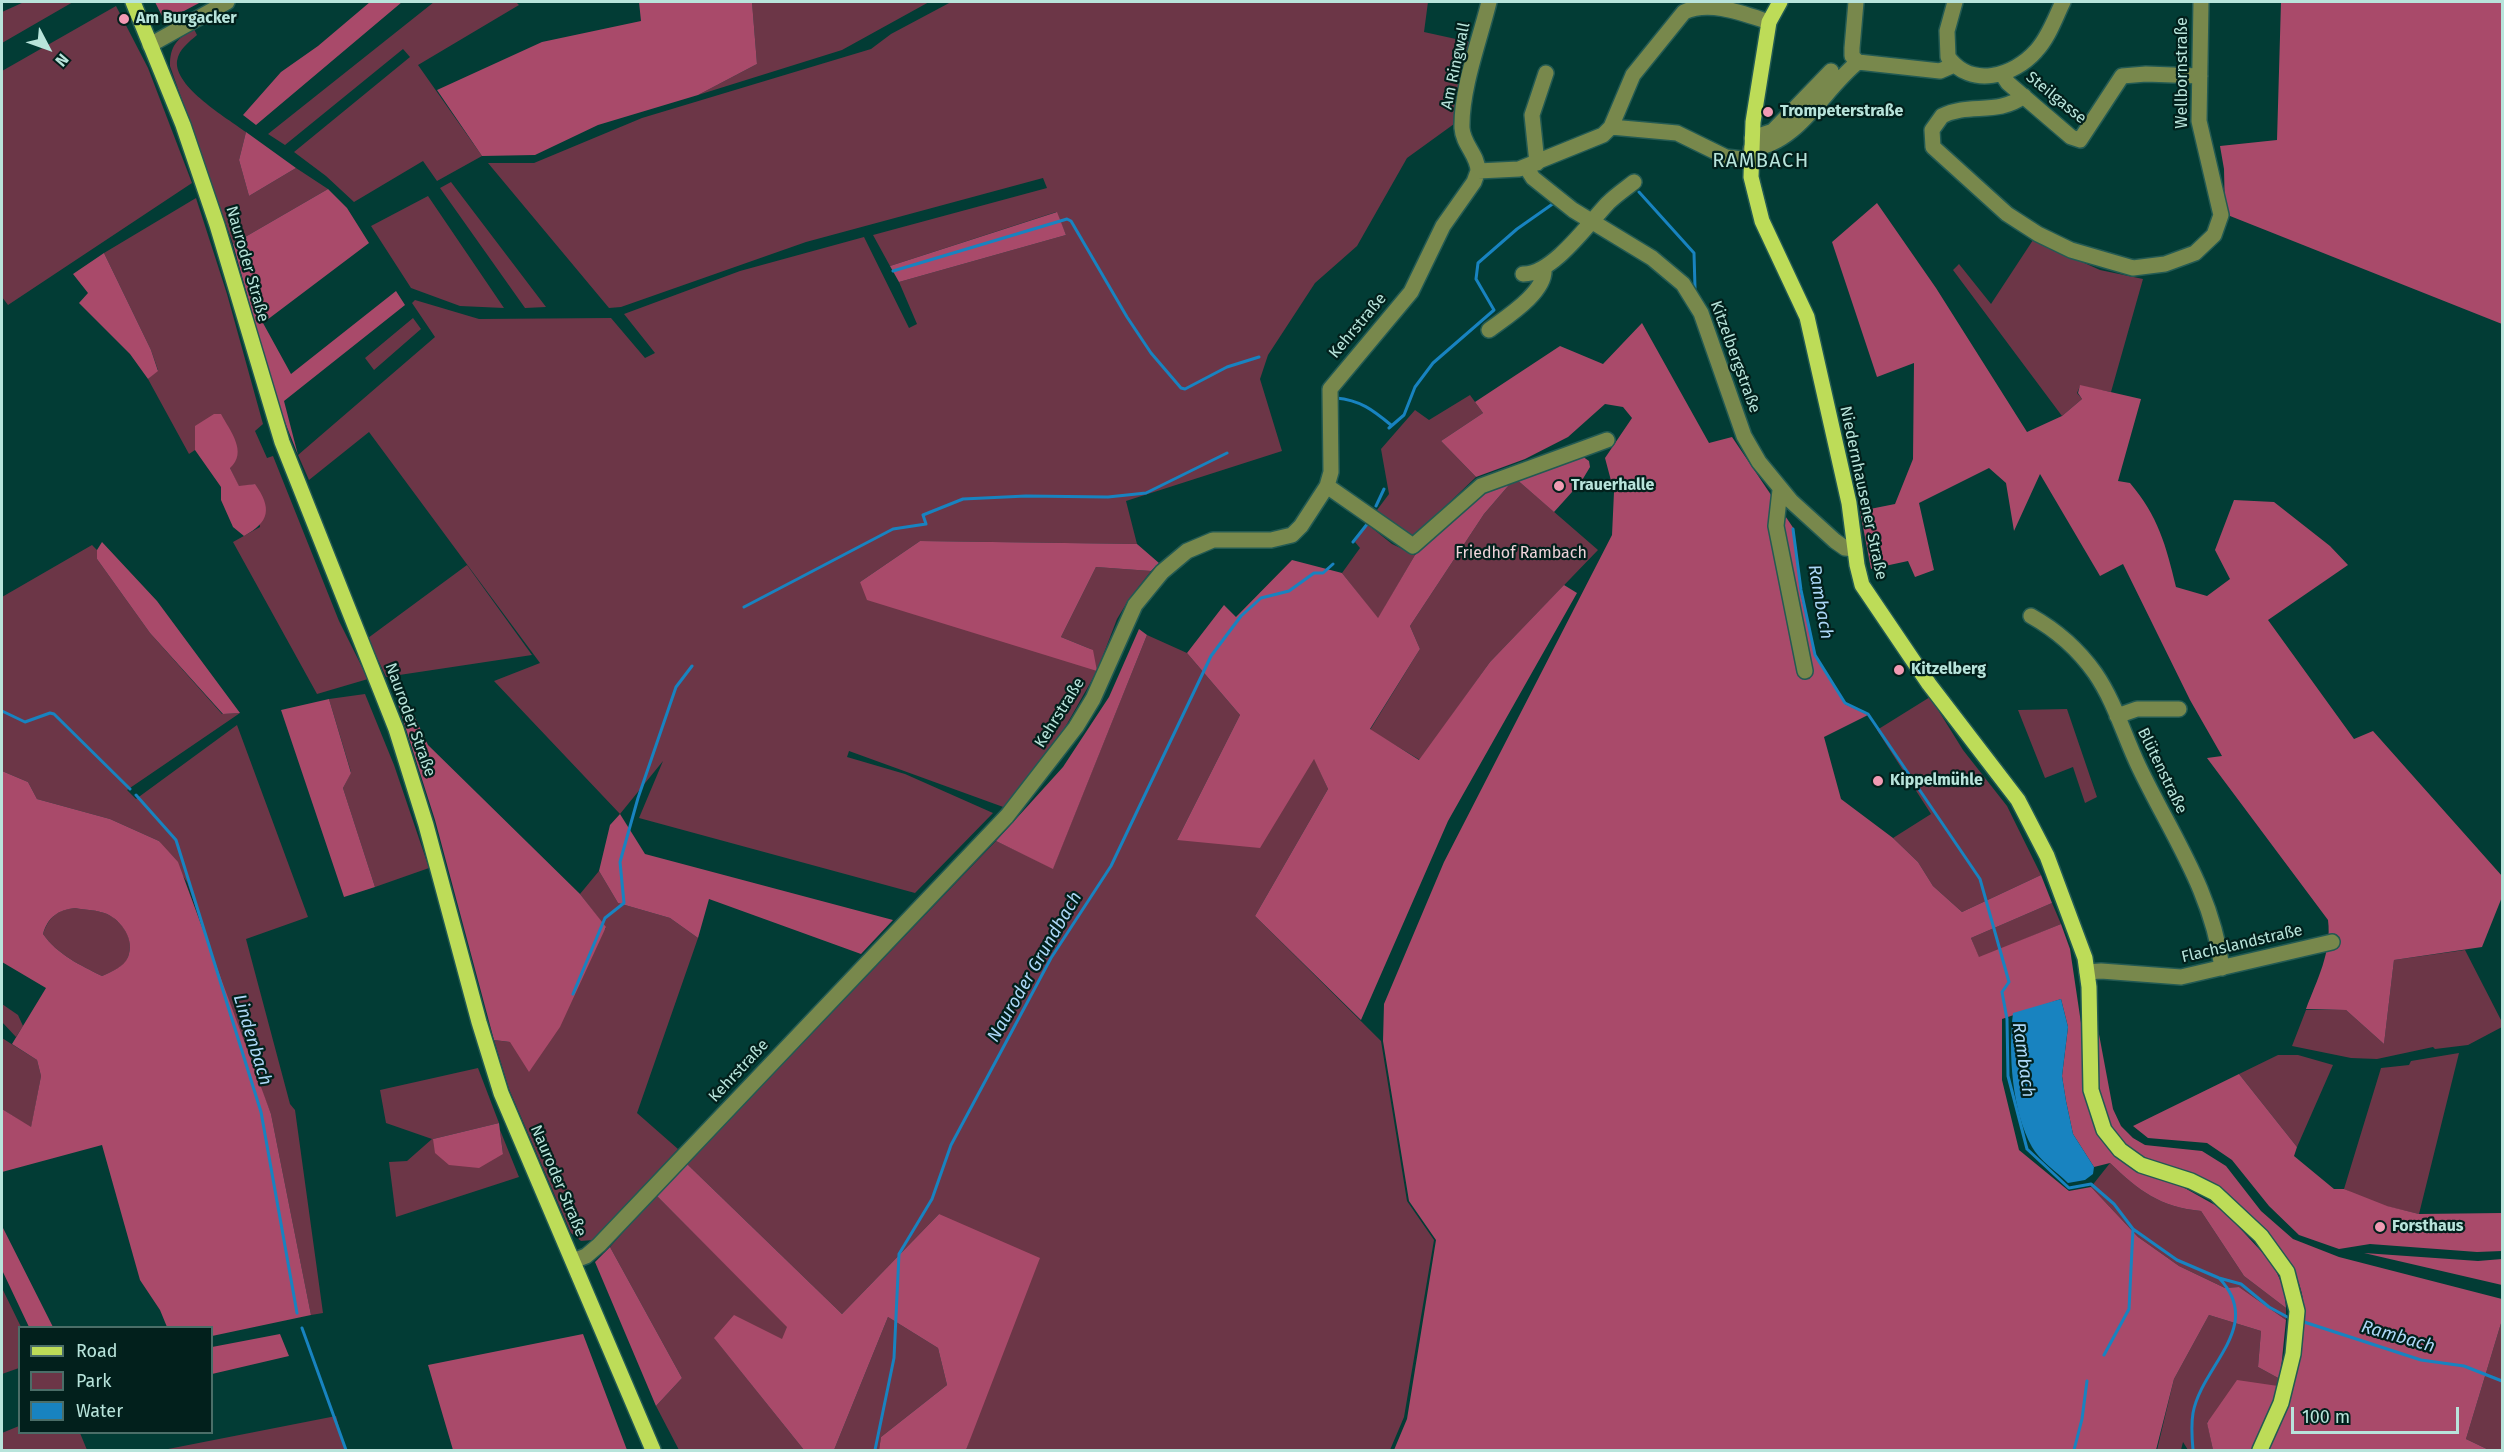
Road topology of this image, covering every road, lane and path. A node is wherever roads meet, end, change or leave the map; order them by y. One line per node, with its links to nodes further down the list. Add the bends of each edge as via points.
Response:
1 (133, 2): 10 (main road, Nauroder Straße)
2 (227, 2): 10 (street)
3 (1489, 2): 21 (street, Am Ringwall, via 1462,120 1465,143)
4 (1780, 2): 9 (main road, Niedernhausener Straße)
5 (1856, 2): 11 (street, via 1852,56)
6 (1955, 2): 12 (street, via 1946,44)
7 (2063, 2): 15 (street, via 2038,50)
8 (2201, 2): 16 (street, Wellbornstraße)
9 (1768, 22): 18 (street, via 1719,5 1693,5 1633,75); 19 (main road, Niedernhausener Straße)
10 (150, 45): 38 (main road, Nauroder Straße, via 183,125 217,225 282,442 402,748 501,1093)
11 (1858, 62): 12 (street, via 1940,71); 19 (street, via 1780,139)
12 (1954, 65): 15 (street, via 1977,76)
13 (1831, 71): 19 (street)
14 (1546, 73): 20 (street, via 1532,115)
15 (2002, 74): 17 (street, Steilgasse)
16 (2200, 76): 17 (street, Steilgasse, via 2121,76 2080,140 2071,137); 17 (street, Wellbornstraße, via 2201,140 2222,215 2219,227 2206,245 2183,259 2152,267 2133,268 2096,260 2038,234 1989,199 1936,152 1931,136 1934,125 1947,114 2005,107)
17 (2024, 96)
18 (1611, 127): 19 (street, via 1677,133 1726,157); 20 (street, via 1603,135)
19 (1751, 149): 30 (main road, Niedernhausener Straße, via 1760,214 1807,317 1849,503)
20 (1531, 165): 21 (street, via 1508,171); 23 (street, Kitzelbergstraße, via 1533,178)
21 (1478, 171): 28 (street, Kehrstraße, via 1443,226 1411,292 1330,389 1333,458)
22 (1634, 182): 23 (street)
23 (1591, 221): 24 (street); 29 (street, Kitzelbergstraße, via 1652,258 1689,291 1721,366 1744,436)
24 (1544, 268): 25 (street); 26 (street, via 1535,291)
25 (1523, 274)
26 (1489, 330)
27 (1607, 440): 28 (street, via 1481,486 1413,546)
28 (1327, 486): 38 (street, Kehrstraße, via 1293,535 1271,540 1213,540 1187,551 1162,572 1135,605 1093,699 1076,727 1007,816 599,1245)
29 (1780, 490): 30 (street, Kitzelbergstraße, via 1835,541); 32 (street, via 1776,526)
30 (1855, 549): 37 (main road, Niedernhausener Straße, via 1868,597 2028,817 2059,885)
31 (2031, 616): 34 (street, Blütenstraße, via 2058,634 2084,659)
32 (1805, 671)
33 (2179, 709): 34 (street, via 2137,709)
34 (2117, 716): 36 (street, Blütenstraße, via 2202,892 2218,935)
35 (2332, 942): 36 (street, Flachslandstraße)
36 (2222, 968): 37 (street, Flachslandstraße, via 2166,978)
37 (2087, 972): 40 (main road, Niedernhausener Straße, via 2091,1090 2104,1130 2120,1150 2141,1165 2202,1185 2228,1203 2280,1259 2292,1284 2296,1320 2287,1383)
38 (573, 1261): 39 (main road, Nauroder Straße)
39 (653, 1450)
40 (2260, 1450)

